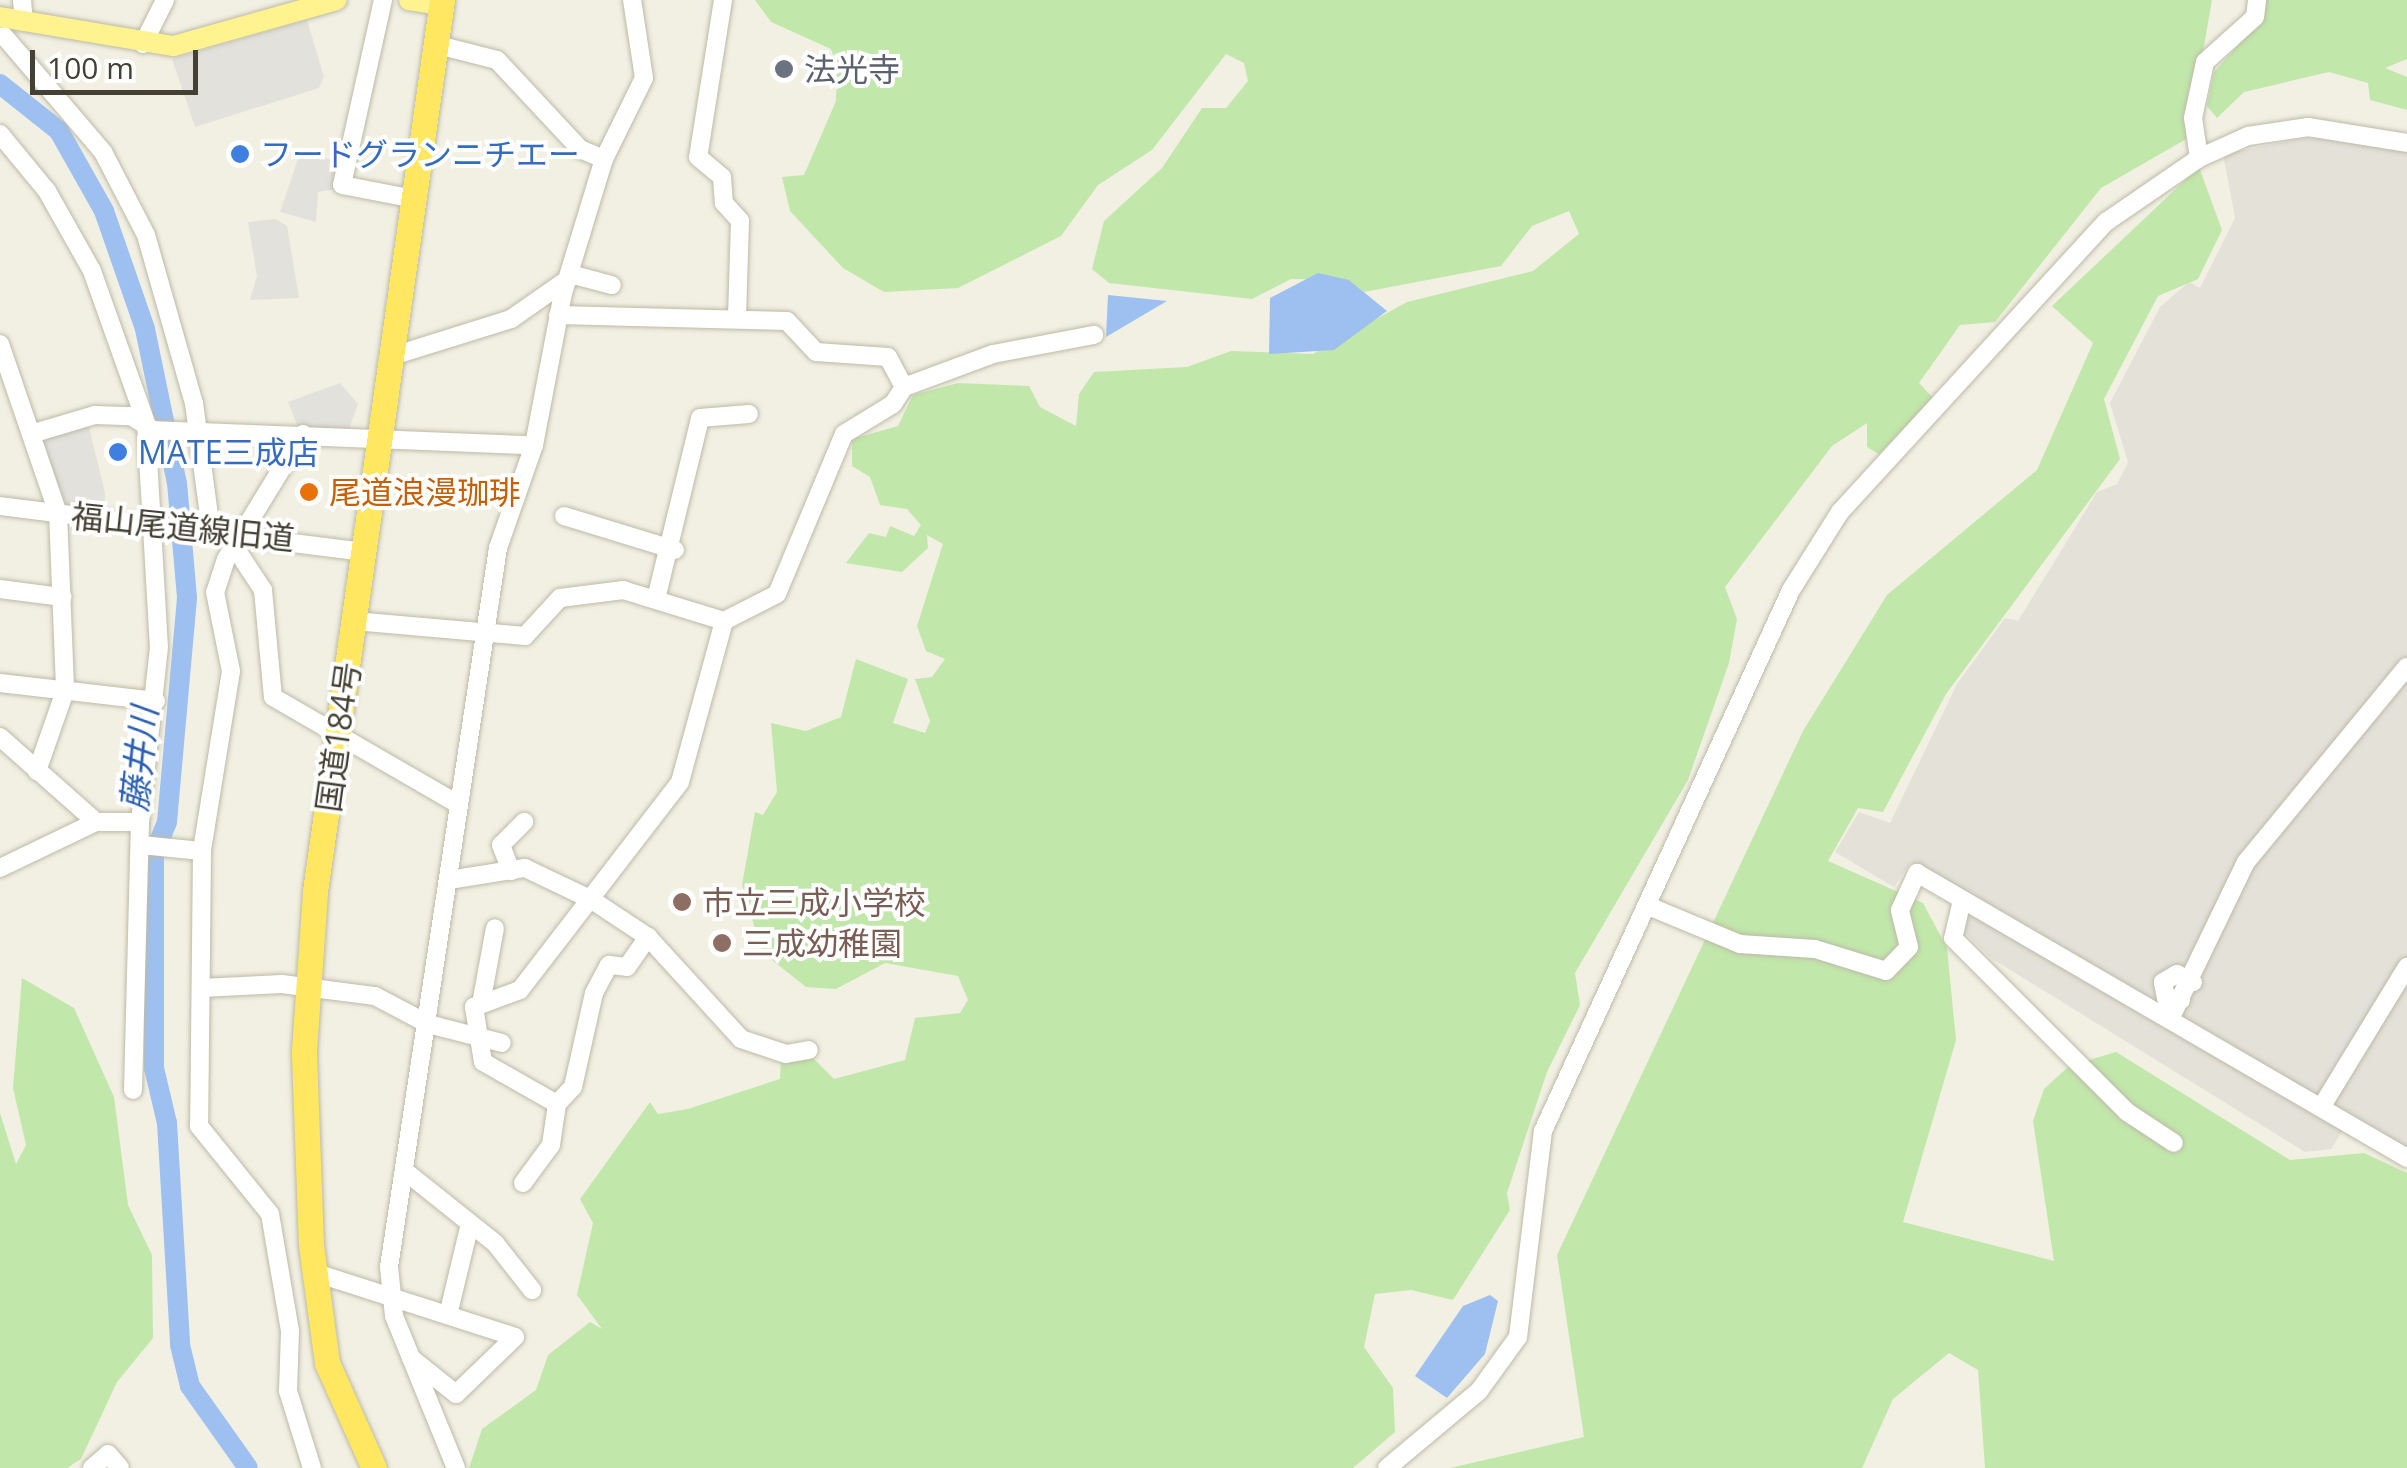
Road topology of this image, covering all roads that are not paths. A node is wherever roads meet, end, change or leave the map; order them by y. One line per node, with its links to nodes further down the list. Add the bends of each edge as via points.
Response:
1 (22, 0): 11 (street)
2 (164, 0): 12 (street)
3 (337, 0): 10 (main road)
4 (383, 0): 18 (street, via 342,185)
5 (409, 0): 9 (main road)
6 (632, 0): 17 (street, via 644,78)
7 (723, 0): 22 (street, via 698,157 722,177 724,203 740,220)
8 (2258, 0): 16 (street, via 2255,17 2206,62 2193,118)
9 (441, 2): 13 (highway, 国道184号)
10 (286, 6): 12 (main road, via 207,40)
11 (6, 27): 12 (main road); 30 (street, via 128,194 167,297)
12 (142, 44)
13 (434, 44): 17 (street, via 497,60 580,149); 18 (highway, 国道184号)
14 (0, 134): 29 (street, via 47,191 92,271)
15 (2407, 142): 16 (street, via 2308,127 2248,136)
16 (2199, 158): 67 (street, via 2106,222 1823,536)
17 (604, 159): 19 (street)
18 (415, 199): 25 (highway, 国道184号)
19 (570, 278): 20 (street); 21 (street); 25 (street, via 511,319)
20 (612, 284)
21 (558, 314): 22 (street); 34 (street)
22 (737, 315): 26 (street, via 786,321 816,352 888,358)
23 (1094, 335): 26 (street, via 994,354)
24 (0, 344): 27 (street)
25 (396, 355): 33 (highway, 国道184号)
26 (904, 386): 47 (street, via 893,404 844,434 777,594)
27 (10, 402): 31 (street)
28 (748, 414): 41 (street, via 700,418)
29 (149, 427): 30 (street); 31 (street, via 95,415); 38 (street)
30 (193, 429): 32 (street); 39 (street)
31 (31, 434): 36 (street)
32 (303, 434): 33 (street); 40 (street)
33 (382, 438): 34 (street); 42 (highway, 国道184号)
34 (534, 445): 48 (street, via 498,548)
35 (0, 506): 36 (street, 福山尾道線旧道)
36 (58, 513): 38 (street, 福山尾道線旧道); 44 (street)
37 (564, 516): 41 (street)
38 (154, 525): 39 (street, 福山尾道線旧道); 52 (street)
39 (207, 530): 40 (street, 福山尾道線旧道)
40 (238, 540): 42 (street, 福山尾道線旧道); 53 (street, via 263,590 268,689); 61 (street, via 215,592 231,671)
41 (675, 550): 45 (street)
42 (365, 552): 46 (highway, 国道184号)
43 (0, 589): 44 (street)
44 (62, 597): 51 (street)
45 (656, 599): 47 (street); 48 (street, via 570,594 525,636)
46 (354, 621): 48 (street, via 417,632); 53 (highway, 国道184号)
47 (724, 621): 65 (street, via 680,782)
48 (486, 626): 56 (street)
49 (2407, 668): 74 (street, via 2246,862)
50 (0, 683): 51 (street)
51 (65, 691): 52 (street); 55 (street)
52 (156, 702): 58 (street)
53 (336, 736): 56 (street); 71 (highway, 国道184号)
54 (0, 737): 55 (street)
55 (37, 772): 57 (street)
56 (459, 805): 64 (street)
57 (96, 822): 58 (street); 62 (street)
58 (140, 822): 60 (street)
59 (524, 822): 63 (street, via 502,845)
60 (144, 845): 61 (street); 79 (street)
61 (196, 850): 72 (street)
62 (0, 868)
63 (511, 871): 64 (street); 65 (street, via 525,868)
64 (449, 880): 75 (street)
65 (592, 900): 69 (street); 73 (street, via 579,903 520,990)
66 (1962, 900): 67 (street, via 1917,874 1906,884 1900,910 1909,947 1886,972 1815,949 1740,944); 74 (street); 82 (street, via 1953,938 2127,1112)
67 (1653, 908): 97 (street, via 1536,1150 1528,1283 1514,1347 1479,1392)
68 (494, 928): 73 (street)
69 (648, 938): 78 (street, via 742,1039 786,1054); 80 (street, via 627,967 609,966 594,993 573,1088)
70 (2407, 967): 81 (street)
71 (308, 987): 72 (street); 75 (street, via 375,996); 87 (highway, 国道184号)
72 (200, 988): 94 (street, via 199,1126 270,1214 290,1331 288,1391)
73 (481, 1004): 76 (street)
74 (2176, 1008): 81 (street)
75 (428, 1024): 76 (street); 84 (street)
76 (476, 1036): 77 (street); 80 (street, via 492,1070)
77 (502, 1043)
78 (809, 1050)
79 (133, 1090)
80 (557, 1104): 85 (street, via 551,1145)
81 (2322, 1106): 83 (street)
82 (2174, 1143)
83 (2407, 1158)
84 (406, 1172): 86 (street); 89 (street)
85 (523, 1184)
86 (470, 1228): 88 (street, via 495,1243); 90 (street)
87 (313, 1272): 89 (street); 95 (highway, 国道184号, via 328,1363)
88 (532, 1290)
89 (390, 1297): 90 (street); 91 (street)
90 (449, 1311): 91 (street, via 515,1337 456,1394)
91 (411, 1358): 96 (street)
92 (92, 1468): 93 (street, via 108,1454)
93 (120, 1468)
94 (312, 1468)
95 (374, 1468)
96 (456, 1468)
97 (1387, 1468)

